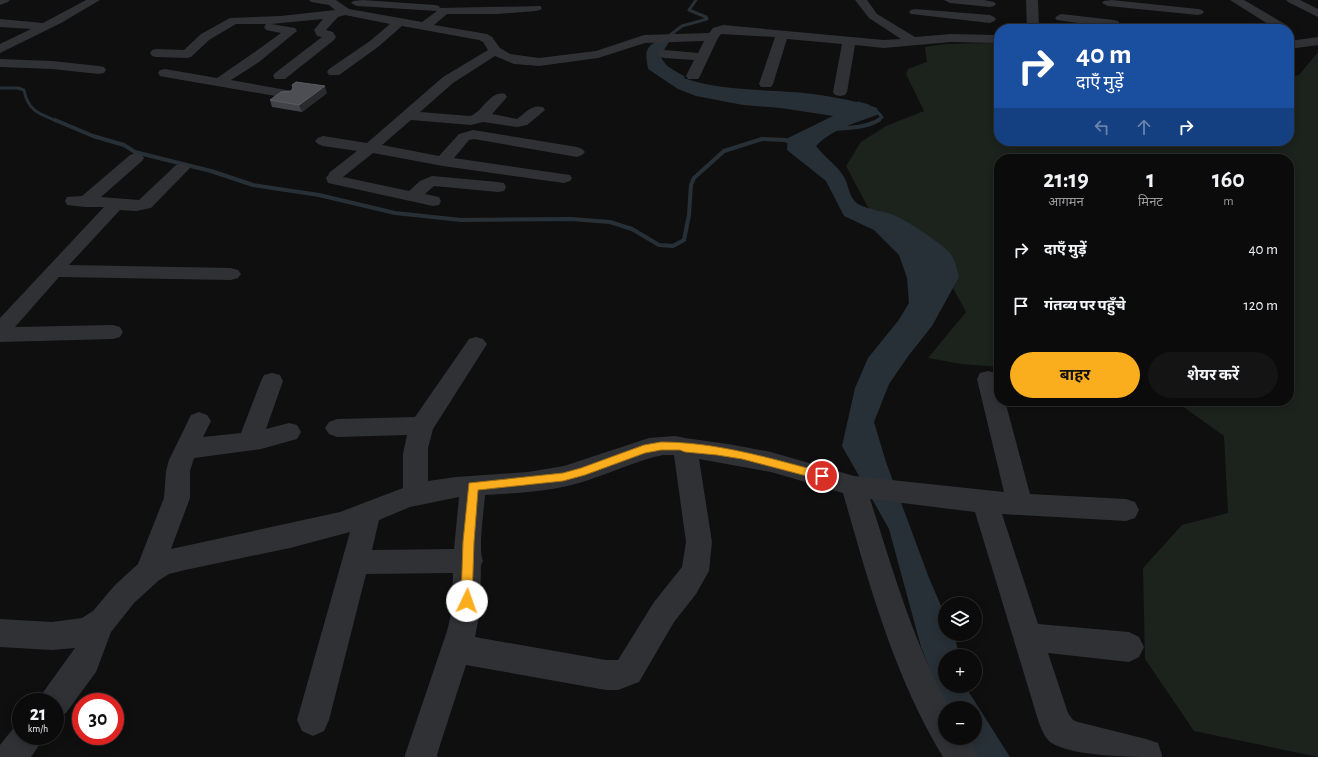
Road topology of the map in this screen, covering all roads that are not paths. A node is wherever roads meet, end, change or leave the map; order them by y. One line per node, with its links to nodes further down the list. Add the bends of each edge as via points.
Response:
1 (4, 0): 9 (street)
2 (94, 0): 28 (street)
3 (315, 0): 12 (street)
4 (860, 0): 34 (street, via 873,16)
5 (950, 0): 10 (street)
6 (1032, 0): 23 (street)
7 (1236, 0): 26 (street)
8 (1292, 0): 17 (street)
9 (0, 2)
10 (990, 2): 19 (street)
11 (1108, 2): 16 (street); 25 (street)
12 (336, 7): 13 (street, via 366,3); 20 (street); 21 (street); 46 (street, via 320,30 330,37)
13 (435, 8)
14 (536, 8): 27 (street, via 444,11)
15 (915, 12): 19 (street)
16 (1198, 12)
17 (1318, 14)
18 (1061, 18): 24 (street)
19 (990, 19): 32 (street)
20 (281, 20): 39 (street, via 234,20 202,40 188,54); 48 (street, via 270,28 291,31)
21 (399, 22): 27 (street); 44 (street, via 374,44)
22 (0, 23): 28 (street)
23 (1033, 24)
24 (1102, 24)
25 (1114, 24)
26 (1276, 24)
27 (425, 26): 38 (street, via 483,37)
28 (44, 27): 37 (street)
29 (782, 34): 31 (street, via 723,29); 33 (street); 49 (street)
30 (1294, 34): 35 (street)
31 (712, 37): 38 (street, via 654,38 634,41 598,54 550,61 514,60); 41 (street)
32 (994, 39): 34 (street, via 951,38)
33 (849, 41): 34 (street, via 884,44); 50 (street)
34 (914, 42)
35 (1312, 42): 36 (street)
36 (1294, 44)
37 (0, 49)
38 (495, 51): 54 (street, via 452,78)
39 (156, 53)
40 (664, 54): 41 (street)
41 (702, 57): 47 (street)
42 (0, 63): 43 (street)
43 (99, 70)
44 (334, 72)
45 (165, 73): 48 (street)
46 (280, 76)
47 (693, 76)
48 (219, 82): 51 (street)
49 (766, 84)
50 (840, 92)
51 (288, 94)
52 (500, 97): 55 (street)
53 (538, 110): 55 (street, via 517,123)
54 (409, 115): 55 (street, via 464,121); 57 (street)
55 (482, 117)
56 (323, 141): 57 (street)
57 (370, 148): 60 (street); 64 (street, via 336,175 334,180)
58 (577, 152): 60 (street, via 473,134 464,137)
59 (136, 158): 66 (street, via 79,202)
60 (443, 161): 62 (street)
61 (182, 168): 66 (street, via 145,204)
62 (564, 178)
63 (498, 187): 64 (street, via 432,181)
64 (412, 197): 65 (street)
65 (433, 201)
66 (116, 204): 67 (street)
67 (53, 271): 68 (street); 69 (street)
68 (231, 274)
69 (0, 331)
70 (113, 332): 71 (street)
71 (0, 336)
72 (476, 344): 78 (street)
73 (988, 379): 75 (street)
74 (272, 380): 81 (street)
75 (994, 402)
76 (995, 406): 88 (street)
77 (199, 421): 83 (street)
78 (423, 426): 79 (street); 86 (street, via 416,443)
79 (337, 428)
80 (289, 432): 81 (street)
81 (250, 441): 83 (street)
82 (685, 448): 84 (street, via 661,446 644,449 563,477); 85 (street, via 742,455); 98 (street, via 700,542 695,571 664,612 628,671 618,675 606,675)
83 (186, 449): 93 (street, via 178,471 177,498)
84 (473, 486): 86 (street, via 460,486); 91 (street, via 468,542)
85 (857, 487): 87 (street); 100 (street, via 898,626 926,696)
86 (416, 495): 90 (street)
87 (985, 502): 88 (street); 96 (street)
88 (1020, 504): 89 (street)
89 (1126, 510)
90 (368, 513): 92 (street); 93 (street, via 335,526 179,559)
91 (469, 561): 92 (street); 98 (street, via 466,610)
92 (355, 562): 101 (street)
93 (149, 570): 94 (street, via 137,580)
94 (100, 624): 95 (street, via 70,636); 99 (street, via 85,661)
95 (0, 633)
96 (1027, 637): 97 (street); 104 (street, via 1055,724 1062,731 1071,737)
97 (1129, 647)
98 (457, 649): 106 (street, via 424,742)
99 (62, 693)
100 (938, 717)
101 (313, 720)
102 (21, 745): 105 (street)
103 (954, 745): 107 (street)
104 (1146, 755)
105 (11, 757)
106 (422, 757)
107 (962, 757)

